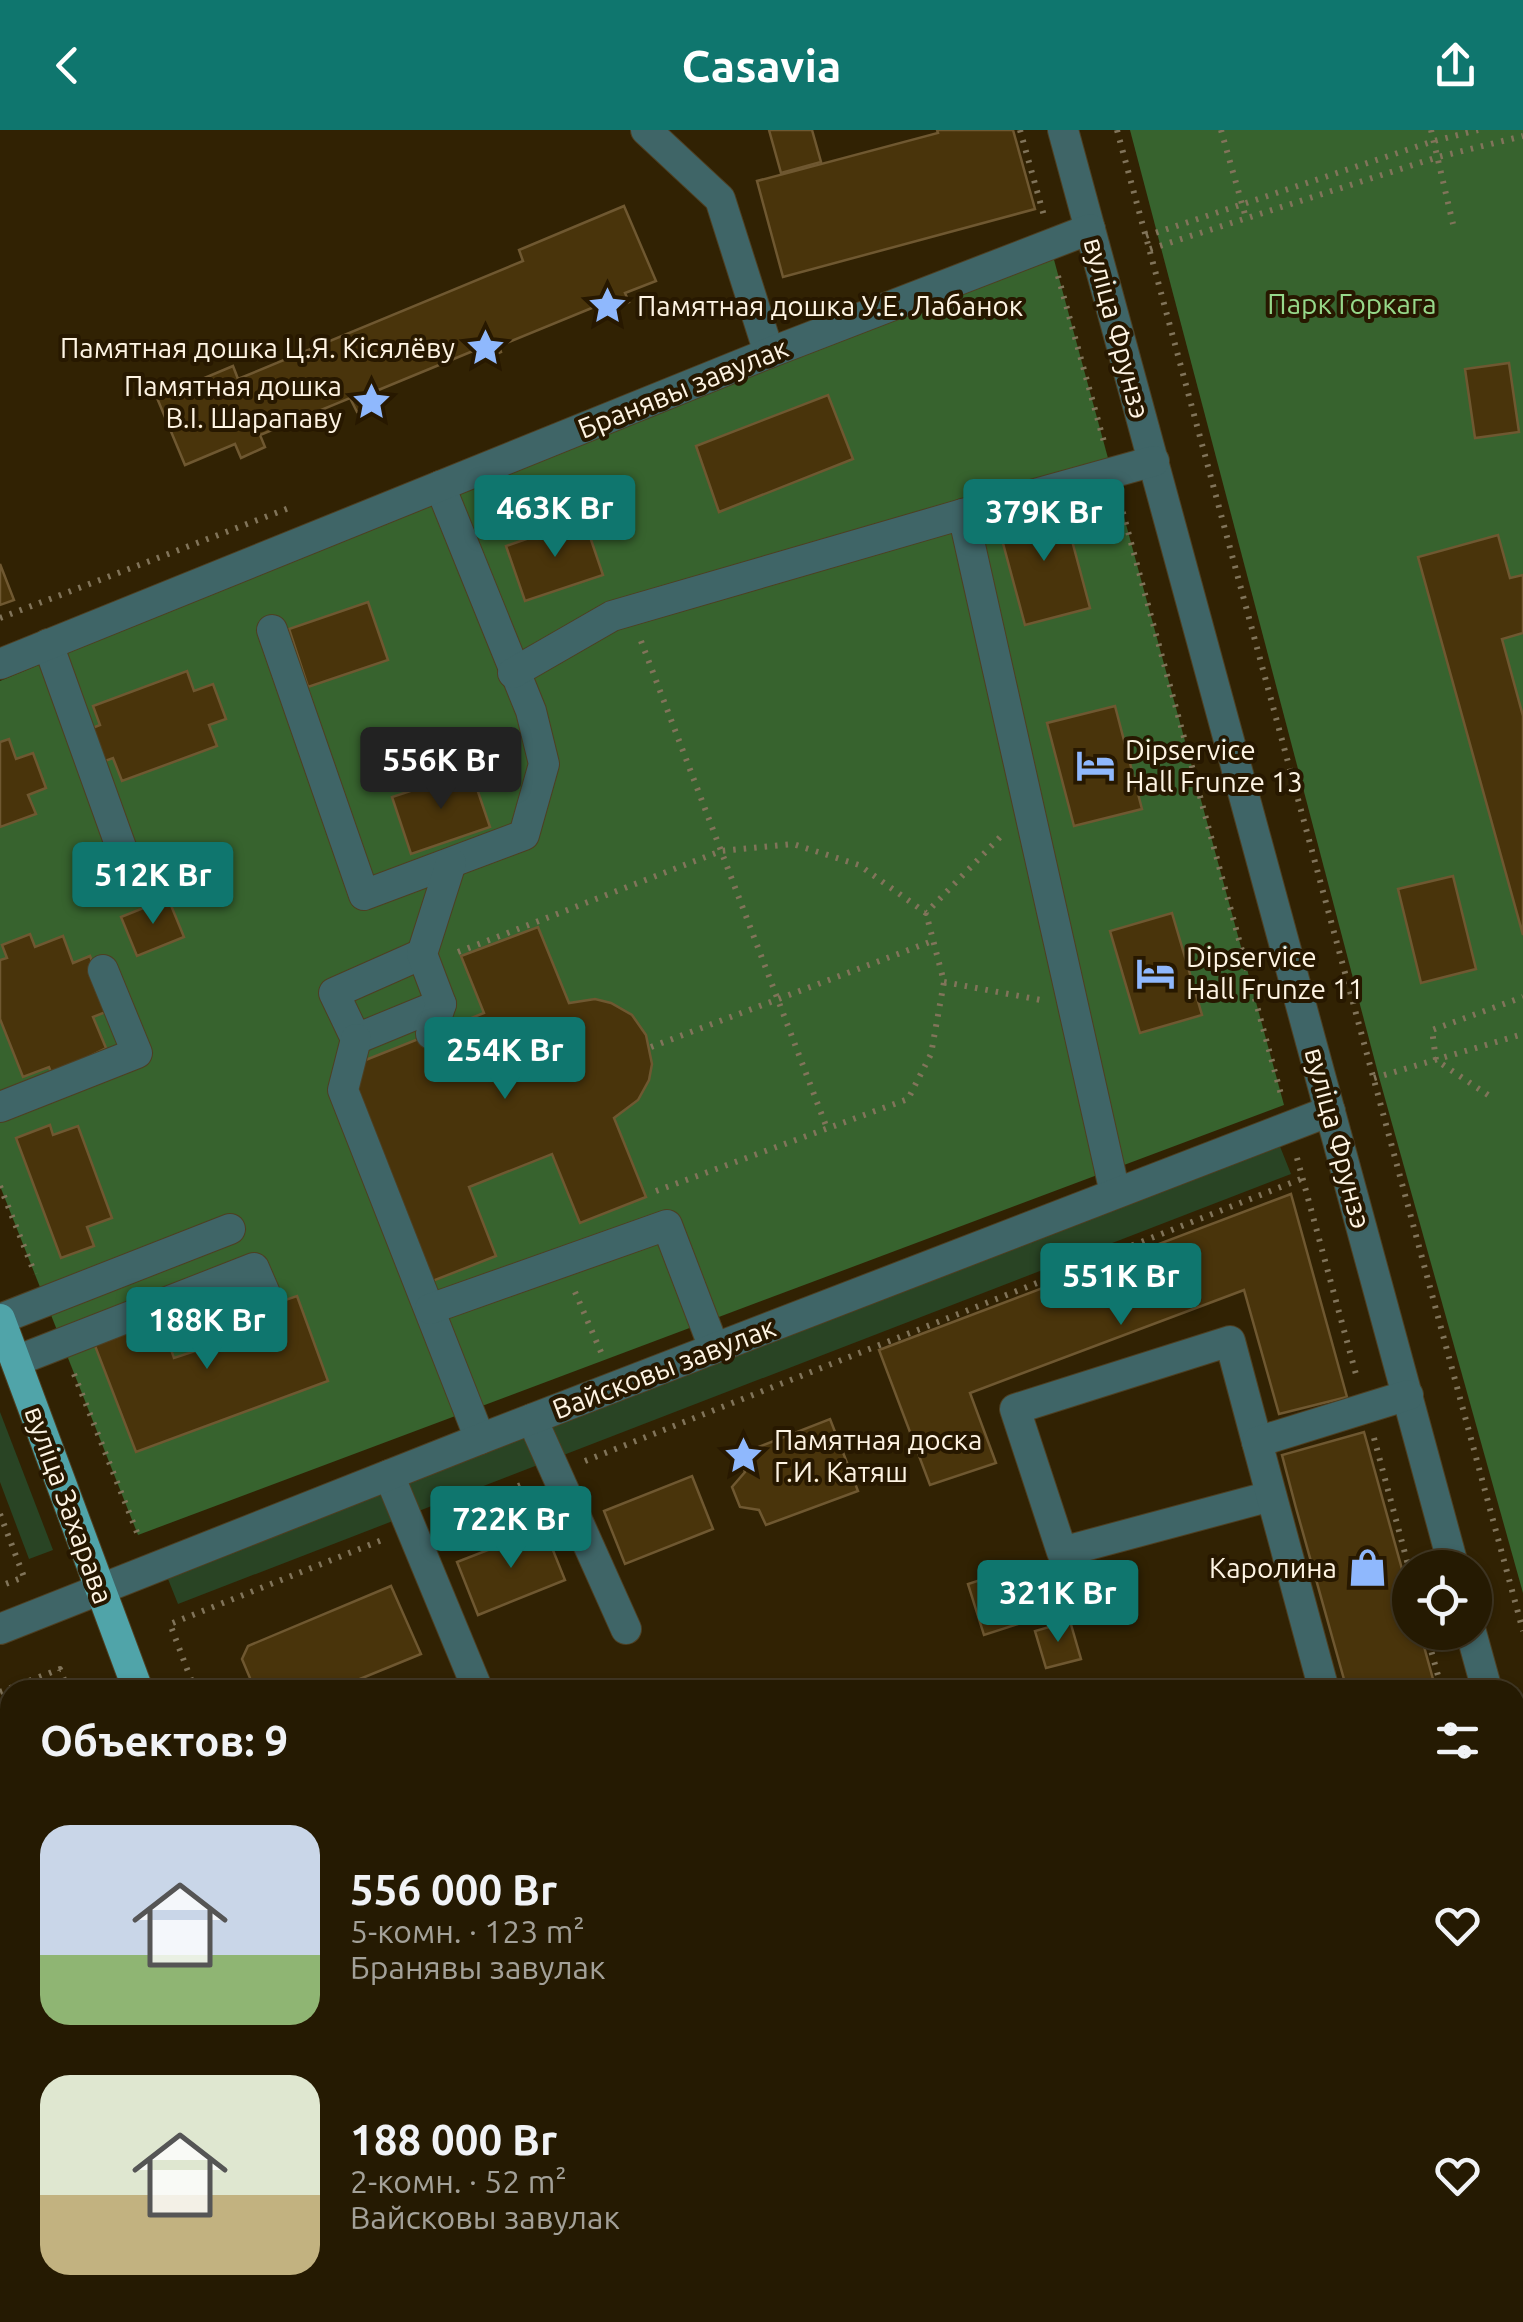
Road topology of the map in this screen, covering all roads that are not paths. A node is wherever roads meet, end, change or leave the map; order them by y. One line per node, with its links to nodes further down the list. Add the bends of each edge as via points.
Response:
1 (646, 130): 4 (street, via 720,199)
2 (1063, 130): 3 (street, вуліца Фрунзэ)
3 (1090, 229): 4 (street, Бранявы завулак); 5 (street, вуліца Фрунзэ)
4 (770, 354): 6 (street, Бранявы завулак)
5 (1154, 461): 7 (street); 20 (street, вуліца Фрунзэ)
6 (440, 486): 9 (street, Бранявы завулак); 11 (street)
7 (963, 514): 11 (street, via 612,616); 21 (street)
8 (272, 630): 12 (street, via 364,895)
9 (48, 644): 10 (street, Бранявы завулак); 13 (street)
10 (0, 664)
11 (513, 673): 12 (street, via 531,710 544,764 524,836)
12 (451, 862): 14 (street)
13 (132, 875)
14 (424, 959): 16 (street); 18 (street, via 334,993)
15 (103, 970): 19 (street, via 137,1052)
16 (441, 1004): 17 (street); 18 (street)
17 (431, 1034)
18 (356, 1040): 24 (street, via 343,1090)
19 (0, 1107)
20 (1330, 1110): 21 (street, Вайсковы завулак); 28 (street, вуліца Фрунзэ)
21 (1115, 1193): 26 (street, Вайсковы завулак)
22 (230, 1230): 25 (street)
23 (268, 1298): 27 (street, via 254,1268)
24 (430, 1309): 26 (street, via 667,1225); 30 (street)
25 (0, 1319): 27 (main road, вуліца Захарава)
26 (714, 1348): 29 (street, Вайсковы завулак)
27 (16, 1361): 35 (main road, вуліца Захарава)
28 (1408, 1395): 31 (street); 34 (street, вуліца Фрунзэ)
29 (532, 1420): 30 (street, Вайсковы завулак); 37 (street)
30 (480, 1439): 32 (street, Вайсковы завулак)
31 (1257, 1442): 33 (street); 33 (street, via 1230,1341 1015,1409 1062,1552)
32 (389, 1476): 35 (street, Вайсковы завулак); 40 (street)
33 (1271, 1496): 41 (street)
34 (1449, 1550)
35 (101, 1590): 36 (street, Вайсковы завулак); 39 (main road, вуліца Захарава)
36 (0, 1629)
37 (626, 1630)
38 (1476, 1650): 42 (street)
39 (134, 1680)
40 (474, 1680)
41 (1321, 1680)
42 (1483, 1680)

